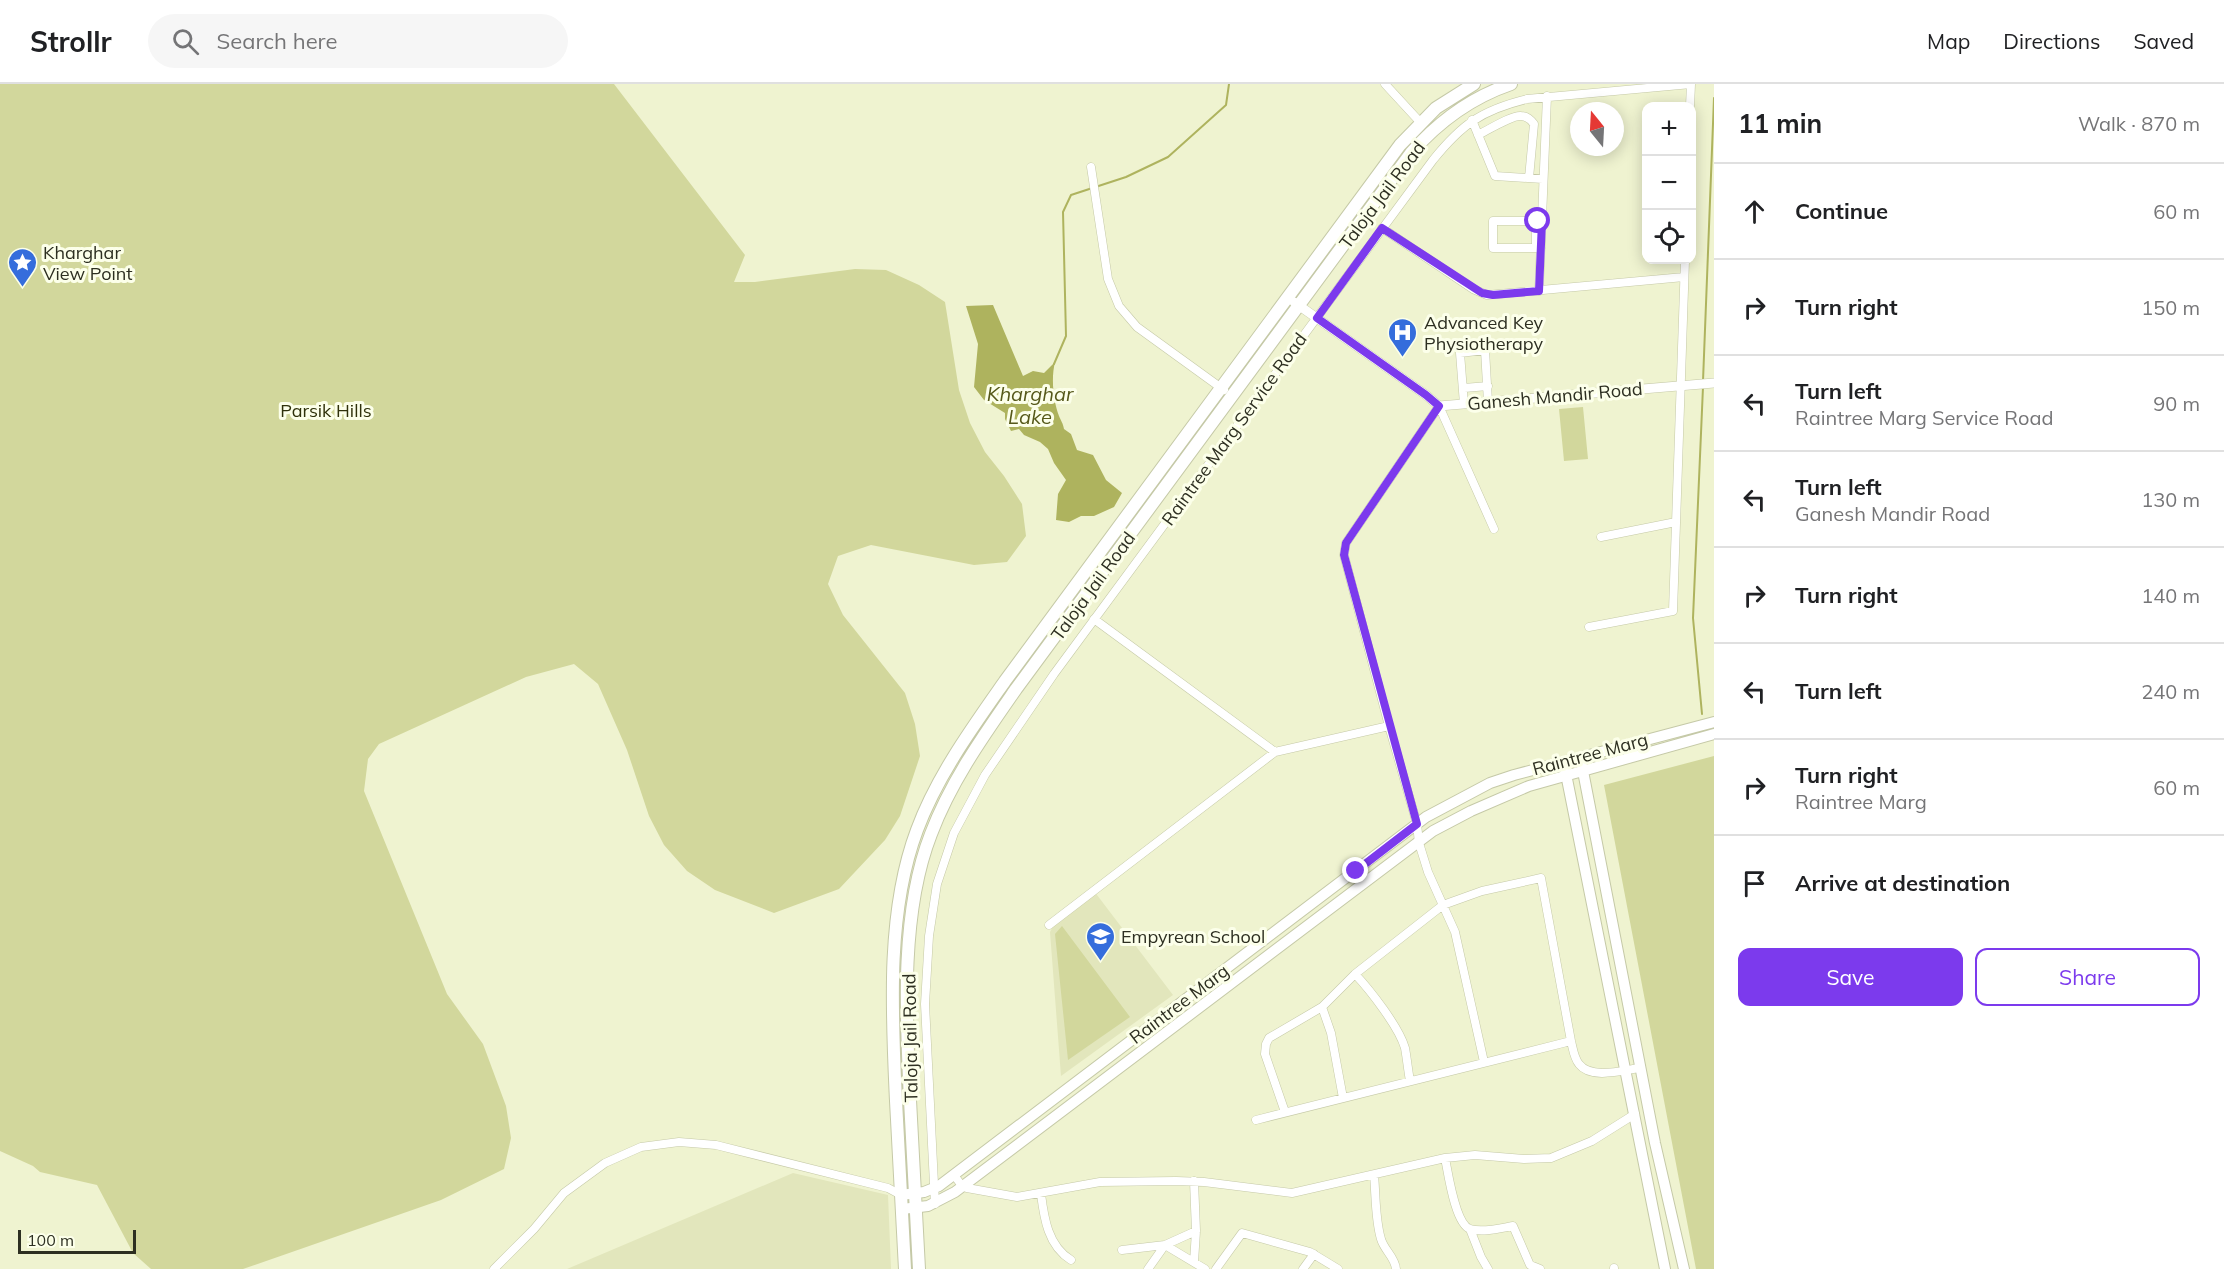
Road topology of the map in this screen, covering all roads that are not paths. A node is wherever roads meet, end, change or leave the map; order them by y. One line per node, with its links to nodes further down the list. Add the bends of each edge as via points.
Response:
1 (1385, 84): 8 (street)
2 (1474, 84): 8 (main road, Taloja Jail Road, via 1448,99)
3 (1511, 84): 20 (main road, Taloja Jail Road, via 1466,105 1425,137)
4 (1691, 84): 5 (street, Raintree Marg Service Road); 6 (street)
5 (1546, 96): 7 (street, Raintree Marg Service Road, via 1510,103); 12 (street)
6 (1690, 102)
7 (1472, 120): 9 (street); 14 (street, Raintree Marg Service Road, via 1443,148)
8 (1420, 123): 19 (main road, Taloja Jail Road)
9 (1479, 135): 11 (street, via 1495,176); 11 (street, via 1515,117 1529,118 1534,124)
10 (1091, 167): 25 (street, via 1108,279 1119,306 1137,327)
11 (1529, 178): 12 (street)
12 (1543, 178): 13 (street)
13 (1539, 221): 15 (street); 15 (street, via 1493,221 1493,248)
14 (1382, 228): 18 (street, via 1482,293); 21 (street, Raintree Marg Service Road)
15 (1538, 248): 18 (street)
16 (1685, 264): 17 (street)
17 (1684, 277): 18 (street); 23 (street)
18 (1539, 291)
19 (1287, 297): 20 (street); 25 (main road, Taloja Jail Road)
20 (1299, 305): 21 (street); 27 (main road, Taloja Jail Road)
21 (1317, 318): 30 (street); 34 (street, Raintree Marg Service Road)
22 (1714, 383): 23 (street, Ganesh Mandir Road)
23 (1684, 385): 28 (street, Ganesh Mandir Road); 31 (street)
24 (1488, 386): 26 (street); 26 (street, via 1485,351 1460,353); 28 (street)
25 (1221, 388): 27 (street); 69 (main road, Taloja Jail Road, via 976,722 945,771 917,830 897,918 893,994)
26 (1464, 388): 29 (street)
27 (1232, 396): 67 (main road, Taloja Jail Road, via 988,729 930,834 913,910 907,994)
28 (1488, 402): 29 (street, Ganesh Mandir Road)
29 (1464, 404): 30 (street, Ganesh Mandir Road)
30 (1439, 406): 32 (street); 37 (street, via 1346,543 1344,555)
31 (1676, 522): 33 (street); 35 (street, via 1673,611)
32 (1494, 529)
33 (1600, 537)
34 (1094, 619): 39 (street); 66 (street, Raintree Marg Service Road, via 985,775 954,833 937,884 929,936 926,1004)
35 (1589, 627)
36 (1714, 722): 40 (main road, Raintree Marg)
37 (1389, 726): 39 (street); 44 (street)
38 (1714, 734): 42 (main road, Raintree Marg)
39 (1275, 752): 47 (street)
40 (1579, 757): 41 (main road, Raintree Marg); 42 (main road)
41 (1563, 760): 43 (main road); 44 (main road, Raintree Marg, via 1490,783)
42 (1584, 771): 43 (main road, Raintree Marg); 52 (main road)
43 (1566, 775): 45 (main road, Raintree Marg, via 1471,811); 53 (main road)
44 (1417, 824): 45 (street); 62 (main road, Raintree Marg)
45 (1419, 843): 46 (street); 65 (main road, Raintree Marg)
46 (1443, 905): 48 (street); 50 (street, via 1482,891 1541,878); 51 (street, via 1455,932)
47 (1049, 925)
48 (1355, 974): 49 (street); 54 (street, via 1369,988 1400,1036)
49 (1322, 1006): 55 (street); 56 (street, via 1269,1038 1266,1044 1265,1054)
50 (1571, 1041): 51 (street); 53 (street, via 1579,1065 1587,1070)
51 (1484, 1062): 54 (street)
52 (1640, 1068): 53 (street); 60 (main road)
53 (1626, 1070): 57 (main road)
54 (1410, 1081): 55 (street)
55 (1343, 1098): 56 (street)
56 (1285, 1112): 58 (street)
57 (1635, 1114): 59 (main road); 61 (street, via 1592,1141 1551,1158)
58 (1256, 1119)
59 (1639, 1137): 60 (street); 74 (main road)
60 (1654, 1138): 73 (main road)
61 (1445, 1158): 63 (street); 75 (street, via 1460,1217)
62 (954, 1175): 65 (street); 66 (main road, Raintree Marg)
63 (1374, 1175): 64 (street, via 1292,1193); 90 (street, via 1379,1232)
64 (1194, 1181): 68 (street, via 1100,1182); 76 (street)
65 (962, 1186): 68 (street, via 1017,1197); 70 (main road, Raintree Marg)
66 (934, 1188): 67 (main road, Raintree Marg); 70 (street, Raintree Marg Service Road)
67 (915, 1194): 69 (main road, Raintree Marg); 71 (main road)
68 (1041, 1194): 80 (street, via 1052,1240)
69 (901, 1196): 72 (main road); 82 (street, via 888,1188 716,1145 680,1142 641,1147 605,1163 564,1193)
70 (935, 1204): 71 (main road, Raintree Marg)
71 (916, 1208): 72 (main road, Raintree Marg); 84 (main road)
72 (902, 1209): 83 (main road)
73 (1671, 1215): 74 (street); 94 (main road)
74 (1654, 1217): 93 (main road)
75 (1470, 1229): 91 (street); 92 (street, via 1513,1226 1530,1265)
76 (1196, 1231): 77 (street); 81 (street)
77 (1165, 1245): 78 (street); 81 (street); 85 (street)
78 (1122, 1250)
79 (1314, 1254): 87 (street, via 1242,1233); 88 (street); 89 (street)
80 (1071, 1260)
81 (1194, 1262): 86 (street)
82 (494, 1269)
83 (905, 1269)
84 (919, 1269)
85 (1149, 1269)
86 (1205, 1269)
87 (1216, 1269)
88 (1303, 1269)
89 (1338, 1269)
90 (1396, 1269)
91 (1488, 1269)
92 (1540, 1269)
93 (1665, 1269)
94 (1684, 1269)

